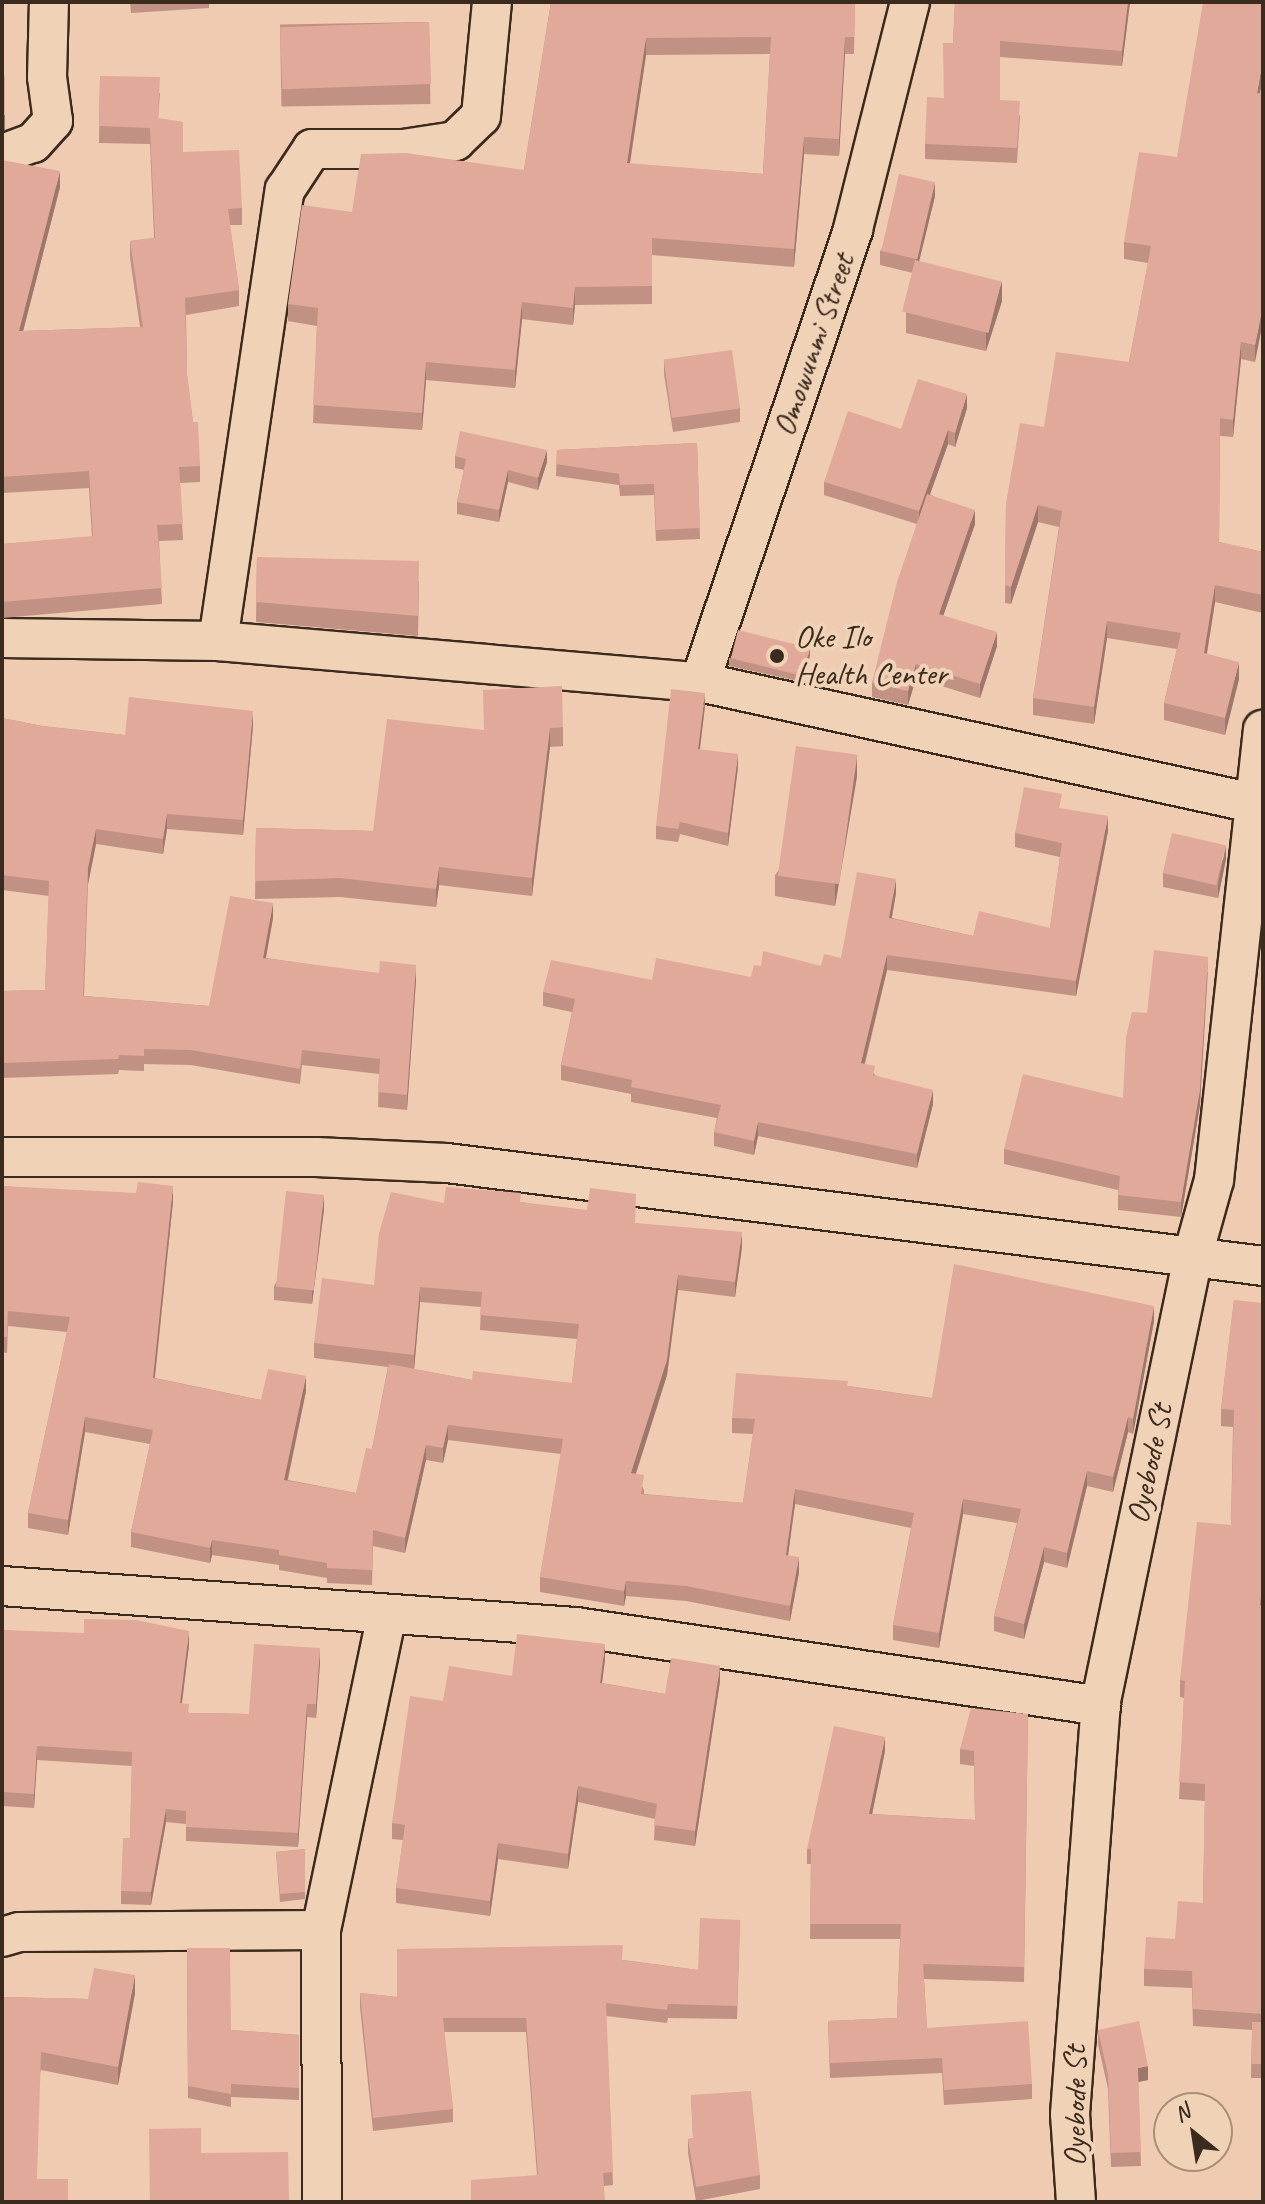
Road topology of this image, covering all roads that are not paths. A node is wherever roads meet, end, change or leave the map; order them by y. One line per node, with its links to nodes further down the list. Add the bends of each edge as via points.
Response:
1 (49, 2): 4 (street, via 47,77 53,121 33,143)
2 (492, 2): 6 (street, via 481,116 455,141 403,149 312,149 285,190)
3 (910, 2): 7 (street, Omowunmi Street, via 853,229)
4 (2, 154)
5 (2, 638): 6 (street)
6 (218, 641): 7 (street)
7 (700, 682): 9 (street)
8 (1263, 730): 9 (street, Oyebode St)
9 (1253, 803): 11 (street, Oyebode St, via 1214,1180)
10 (2, 1157): 11 (street, via 316,1157 447,1163)
11 (1193, 1255): 12 (street); 15 (street, Oyebode St)
12 (1263, 1266)
13 (2, 1586): 14 (street)
14 (387, 1615): 15 (street, via 576,1627); 16 (street)
15 (1101, 1706): 19 (street, Oyebode St, via 1070,2114)
16 (321, 1930): 17 (street, via 19,1932); 18 (street)
17 (2, 1937)
18 (322, 2202)
19 (1076, 2202)

